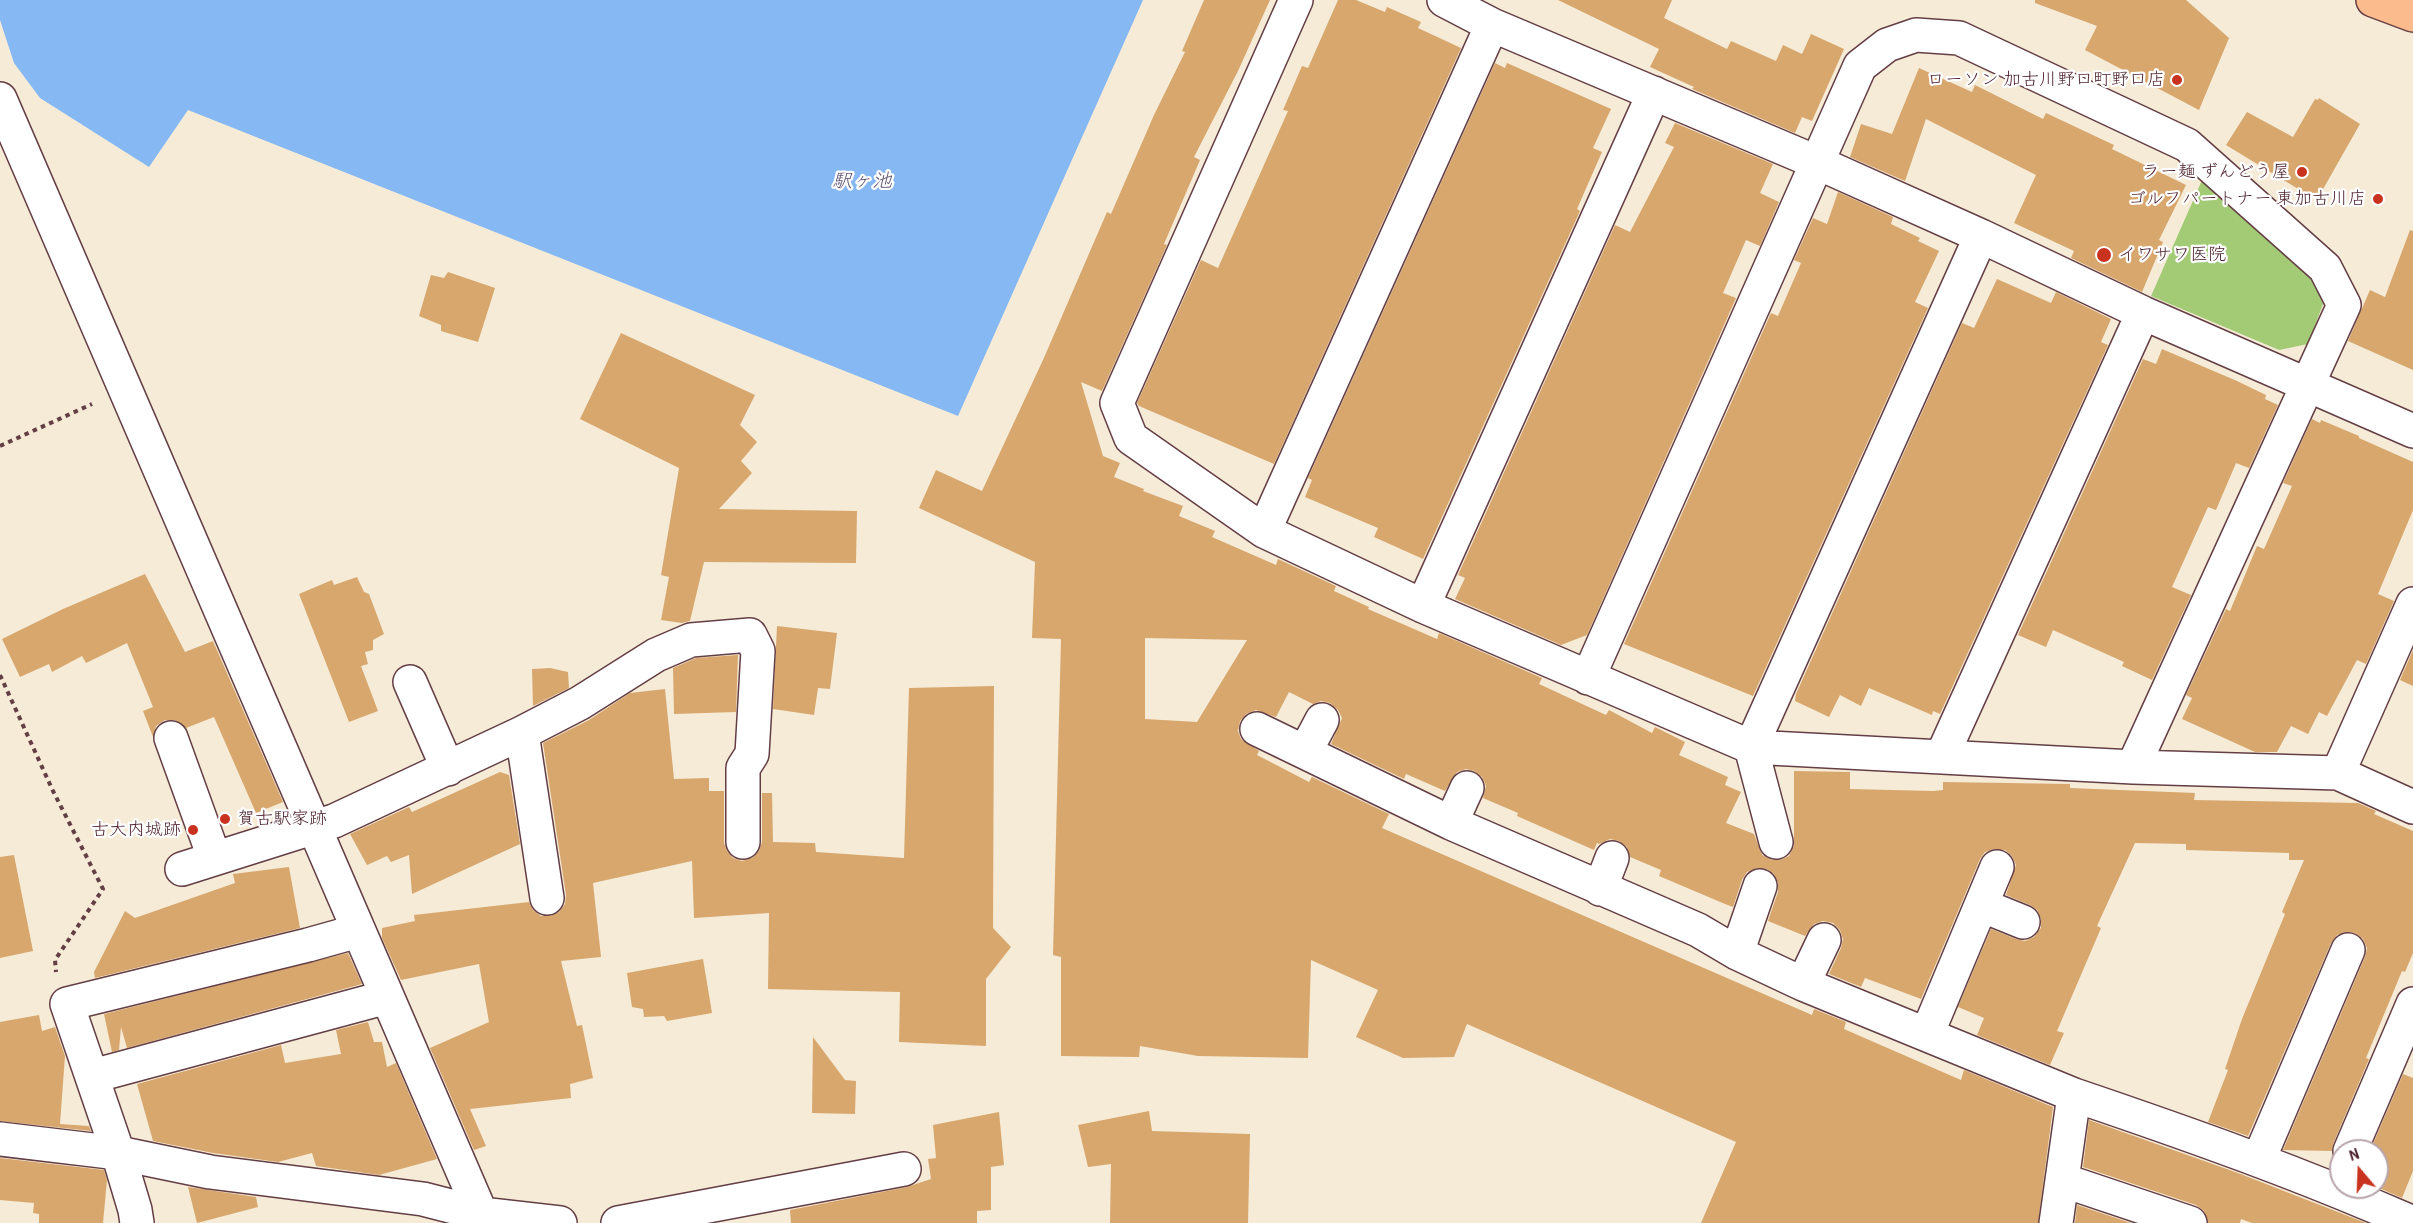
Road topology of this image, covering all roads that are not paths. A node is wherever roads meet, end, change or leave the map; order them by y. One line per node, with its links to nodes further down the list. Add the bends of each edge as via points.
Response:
1 (1296, 0): 13 (street, via 1117,403 1131,438)
2 (1444, 0): 5 (street)
3 (2373, 0): 4 (highway)
4 (2413, 15)
5 (1492, 25): 6 (street); 13 (street)
6 (1654, 93): 8 (street); 14 (street)
7 (0, 99): 31 (street)
8 (1816, 162): 9 (street); 11 (street, via 1860,66 1887,45 1916,36 1959,38 2187,146 2325,268 2344,305); 16 (street)
9 (1981, 236): 10 (street); 22 (street)
10 (2143, 313): 11 (street); 24 (street)
11 (2307, 385): 12 (street); 25 (street)
12 (2413, 431)
13 (1264, 531): 14 (street)
14 (1423, 606): 16 (street)
15 (2412, 612): 27 (street)
16 (1588, 678): 22 (street)
17 (410, 682): 26 (street)
18 (1322, 720): 23 (street)
19 (1257, 729): 23 (street)
20 (522, 733): 26 (street); 32 (street, via 580,703 656,655 691,640 750,635 758,651 752,754 743,768); 40 (street)
21 (171, 738): 34 (street)
22 (1751, 747): 24 (street); 33 (street)
23 (1305, 752): 30 (street)
24 (1942, 756): 25 (street)
25 (2133, 766): 27 (street)
26 (448, 770): 31 (street)
27 (2337, 773): 29 (street)
28 (1467, 788): 30 (street)
29 (2413, 807)
30 (1451, 824): 39 (street)
31 (316, 827): 34 (street); 43 (street)
32 (743, 842)
33 (1776, 842)
34 (214, 857): 37 (street)
35 (1612, 858): 39 (street)
36 (1997, 867): 41 (street)
37 (182, 869)
38 (1760, 886): 46 (street)
39 (1600, 889): 46 (street, via 1698,930)
40 (547, 898)
41 (1981, 905): 42 (street); 50 (street)
42 (2023, 922)
43 (358, 931): 48 (street); 52 (street, via 67,1004)
44 (1824, 940): 47 (street)
45 (2348, 950): 57 (street)
46 (1737, 953): 47 (street)
47 (1803, 984): 50 (street)
48 (387, 997): 52 (street); 62 (street)
49 (2413, 1004): 51 (street)
50 (1926, 1034): 53 (street)
51 (2405, 1044): 55 (street)
52 (93, 1076): 56 (street)
53 (2074, 1095): 57 (street); 60 (street)
54 (0, 1139): 56 (street)
55 (2356, 1139)
56 (118, 1153): 62 (street, via 210,1172 423,1199); 63 (street)
57 (2259, 1159): 59 (street)
58 (904, 1169): 65 (street)
59 (2329, 1178)
60 (2062, 1180): 66 (street); 67 (street)
61 (2371, 1199): 68 (street)
62 (483, 1218): 64 (street)
63 (137, 1223)
64 (560, 1223)
65 (618, 1223)
66 (2056, 1223)
67 (2190, 1223)
68 (2413, 1223)

